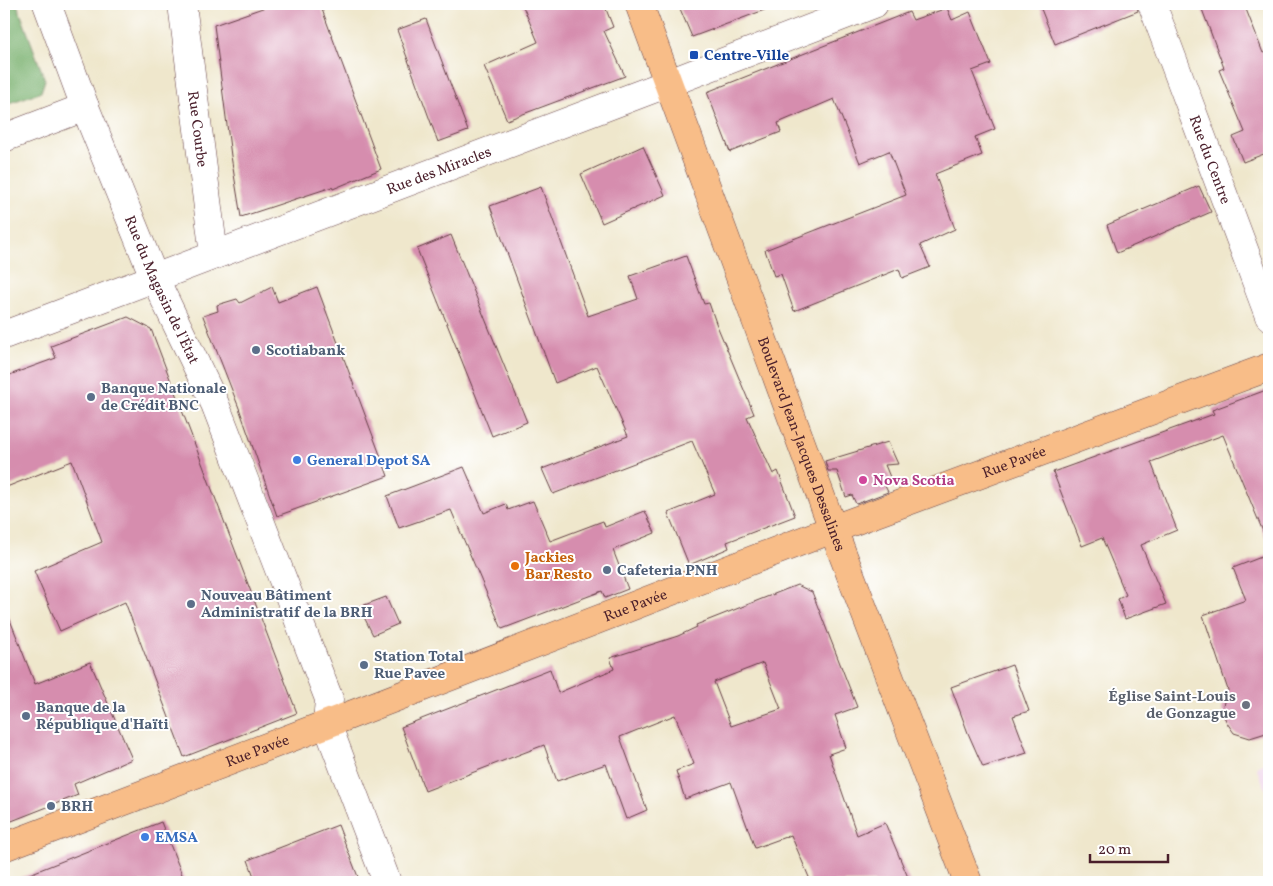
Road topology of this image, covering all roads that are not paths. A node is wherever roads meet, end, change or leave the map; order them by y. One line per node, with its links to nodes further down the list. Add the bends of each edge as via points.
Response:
1 (47, 4): 7 (street, Rue du Magasin de l'État)
2 (182, 4): 9 (street, Rue Courbe)
3 (639, 4): 6 (main road, Boulevard Jean-Jacques Dessalines)
4 (874, 4): 6 (street, Rue des Miracles)
5 (1152, 4): 11 (street, Rue du Centre)
6 (669, 83): 9 (street, Rue des Miracles); 14 (main road, Boulevard Jean-Jacques Dessalines)
7 (85, 107): 8 (street); 10 (street, Rue du Magasin de l'État)
8 (4, 138)
9 (214, 255): 10 (street, Rue des Miracles)
10 (154, 277): 12 (street, Rue des Miracles); 15 (street, Rue du Magasin de l'État, via 219,413 329,699)
11 (1269, 316)
12 (4, 335)
13 (1269, 368): 14 (main road, Rue Pavée)
14 (833, 529): 15 (main road, Rue Pavée); 18 (main road, Boulevard Jean-Jacques Dessalines)
15 (327, 724): 16 (main road, Rue Pavée); 17 (street, Rue du Magasin de l'État)
16 (4, 847)
17 (387, 882)
18 (968, 882)

